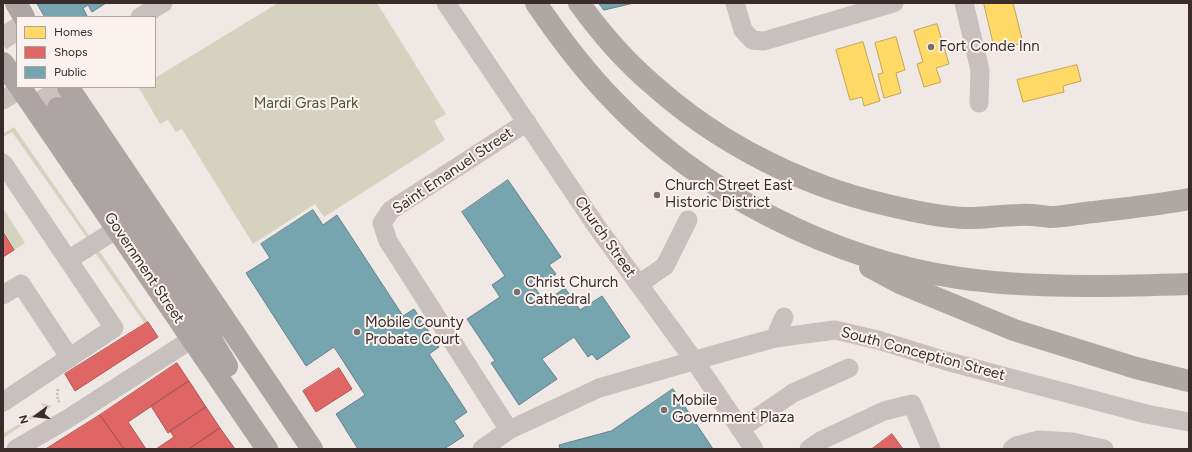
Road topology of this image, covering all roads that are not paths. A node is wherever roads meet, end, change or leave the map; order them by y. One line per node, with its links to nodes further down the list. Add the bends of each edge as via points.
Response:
1 (16, 3): 9 (main road)
2 (163, 3): 10 (street)
3 (446, 3): 19 (street, Church Street)
4 (536, 3): 24 (highway, via 564,44 614,101 644,130 698,173 728,192 791,227)
5 (579, 3): 21 (highway, via 607,39 646,79 706,126 791,174 862,200 929,214 965,218 1020,214 1051,217)
6 (735, 3): 7 (street, via 743,30 752,40 764,41)
7 (894, 3)
8 (964, 3): 17 (street, via 980,70)
9 (23, 16)
10 (142, 16)
11 (3, 63): 12 (main road, Government Street)
12 (16, 81)
13 (18, 88): 16 (street)
14 (21, 88): 23 (main road, Government Street)
15 (69, 88): 45 (main road)
16 (3, 100)
17 (979, 103)
18 (58, 108): 29 (main road, Government Street)
19 (527, 122): 26 (street, Church Street); 40 (street, Saint Emanuel Street, via 391,210 382,224 388,241)
20 (3, 163): 25 (street)
21 (1188, 202)
22 (688, 220): 26 (street, via 665,266)
23 (117, 229): 25 (street); 32 (main road, Government Street)
24 (820, 239): 27 (highway, via 891,264 996,282 1067,285); 36 (highway, via 900,283 1014,330 1136,368)
25 (68, 260): 33 (street, via 114,328)
26 (639, 284): 34 (street, Church Street)
27 (1189, 284)
28 (3, 295): 33 (street, via 21,284)
29 (200, 317): 43 (main road, Government Street, via 214,346); 44 (main road, Government Street, via 224,342)
30 (784, 317): 31 (street)
31 (775, 338): 34 (street, South Conception Street); 38 (street, South Conception Street, via 836,330 1146,414)
32 (192, 339): 41 (street); 42 (main road, Government Street)
33 (70, 358): 37 (street)
34 (694, 360): 39 (street, Church Street); 40 (street, South Conception Street, via 600,388)
35 (849, 368): 39 (street, via 793,393)
36 (1189, 380)
37 (3, 402)
38 (1189, 422)
39 (740, 429): 47 (street, Church Street)
40 (509, 430): 46 (street, South Conception Street)
41 (16, 449)
42 (267, 449)
43 (281, 449)
44 (298, 449)
45 (312, 449)
46 (482, 449)
47 (754, 449)
48 (809, 449): 49 (street, via 822,440 884,411 912,404)
49 (931, 449)
50 (1012, 449): 51 (street, via 1039,440 1072,442)
51 (1104, 449)

